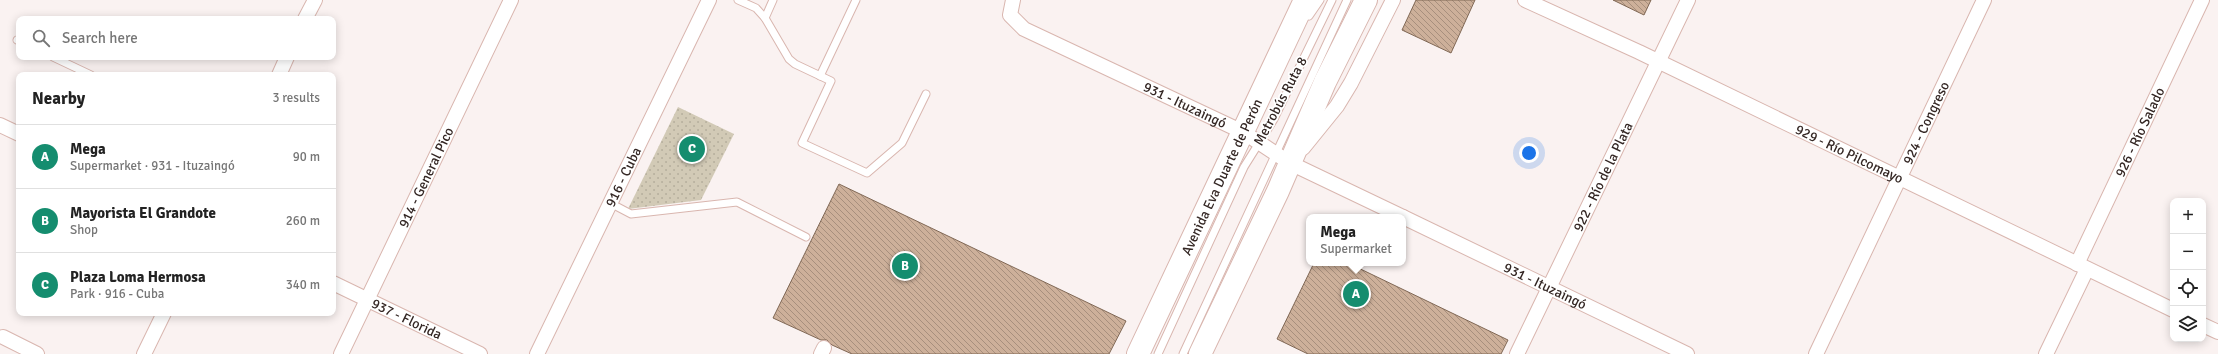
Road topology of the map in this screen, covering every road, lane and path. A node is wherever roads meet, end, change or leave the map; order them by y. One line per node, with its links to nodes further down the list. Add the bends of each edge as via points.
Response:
1 (314, 0): 18 (street)
2 (511, 0): 40 (street, 914 - General Pico)
3 (709, 0): 33 (street, 916 - Cuba)
4 (738, 0): 19 (lane, via 756,8)
5 (773, 0): 19 (lane)
6 (856, 0): 26 (lane)
7 (1013, 0): 30 (street, 931 - Ituzaingó, via 1010,15 1024,28)
8 (1306, 0): 20 (main road)
9 (1320, 0): 20 (lane)
10 (1332, 0): 30 (lane, Metrobús Ruta 8, via 1274,119)
11 (1347, 0): 31 (lane, Metrobús Ruta 8)
12 (1366, 0): 31 (main road)
13 (1393, 0): 31 (street, via 1351,83 1336,106)
14 (1525, 0): 23 (street, 929 - Río Pilcomayo)
15 (1688, 0): 23 (street, 922 - Río de la Plata)
16 (1984, 0): 32 (street, 924 - Congreso)
17 (2202, 0): 37 (street, 926 - Río Salado)
18 (306, 16)
19 (765, 18): 26 (lane, via 789,59)
20 (1300, 23): 30 (main road, Avenida Eva Duarte de Perón, via 1289,59)
21 (59, 60): 24 (lane)
22 (286, 60): 25 (street)
23 (1658, 62): 32 (street, 929 - Río Pilcomayo); 39 (street, 922 - Río de la Plata)
24 (85, 72)
25 (280, 72)
26 (820, 76): 27 (lane, via 831,81 802,143 867,173 902,143)
27 (926, 94)
28 (0, 125): 29 (street)
29 (16, 133)
30 (1251, 137): 31 (street, 931 - Ituzaingó); 51 (main road, Avenida Eva Duarte de Perón); 52 (lane, Metrobús Ruta 8, via 1244,167)
31 (1284, 159): 34 (street, 931 - Ituzaingó); 53 (lane, Metrobús Ruta 8); 54 (main road)
32 (1900, 179): 37 (street, 929 - Río Pilcomayo); 57 (street, 924 - Congreso)
33 (610, 203): 36 (lane, via 631,214 737,202); 50 (street, 916 - Cuba)
34 (1397, 214)
35 (1406, 218): 39 (street, 931 - Ituzaingó)
36 (806, 237)
37 (2082, 267): 41 (street, 929 - Río Pilcomayo); 58 (street, 926 - Río Salado)
38 (336, 284): 40 (street, 937 - Florida)
39 (1549, 286): 55 (street, 922 - Río de la Plata); 56 (street, 931 - Ituzaingó)
40 (367, 300): 48 (street, 914 - General Pico); 49 (street, 937 - Florida)
41 (2170, 309)
42 (163, 316): 47 (street)
43 (2206, 326): 44 (street)
44 (2218, 332)
45 (3, 337): 46 (street)
46 (37, 354)
47 (144, 354)
48 (342, 354)
49 (480, 354)
50 (537, 354)
51 (1138, 354)
52 (1158, 354)
53 (1183, 354)
54 (1200, 354)
55 (1517, 354)
56 (1687, 354)
57 (1816, 354)
58 (2046, 354)

